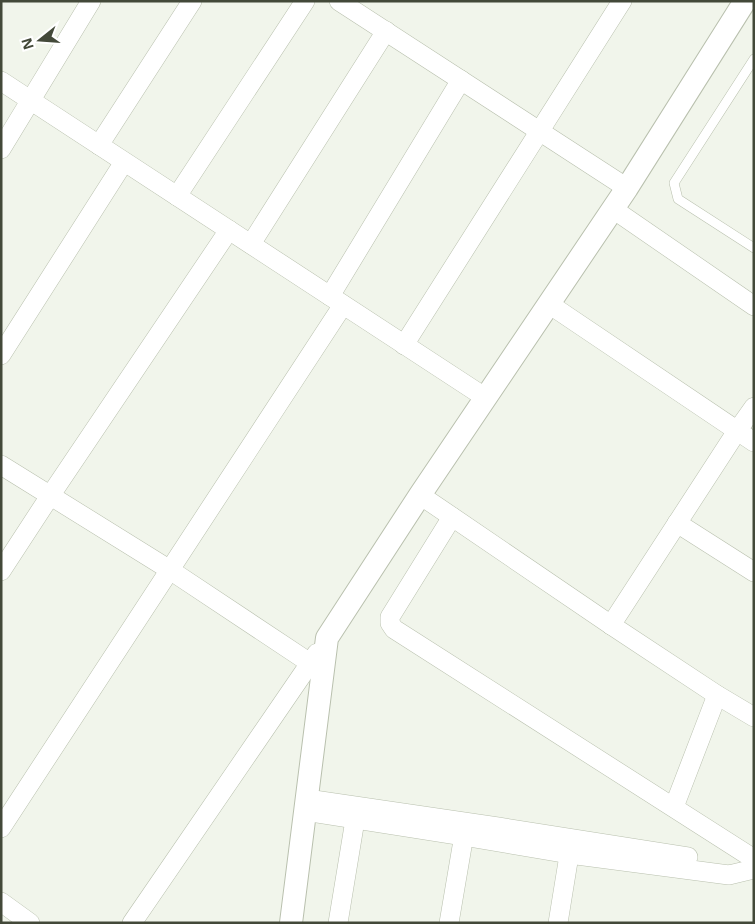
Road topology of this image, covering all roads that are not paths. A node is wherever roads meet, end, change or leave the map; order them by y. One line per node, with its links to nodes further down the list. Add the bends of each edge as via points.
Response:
1 (91, 1): 11 (street)
2 (192, 1): 13 (street)
3 (305, 1): 17 (street)
4 (339, 1): 7 (street)
5 (622, 1): 12 (street)
6 (745, 1): 16 (street)
7 (386, 31): 9 (street); 20 (street)
8 (754, 59): 21 (lane, via 674,184 678,199)
9 (461, 80): 12 (street); 22 (street)
10 (1, 81): 11 (street)
11 (32, 101): 13 (street); 14 (street)
12 (540, 131): 16 (street); 25 (street)
13 (99, 145): 15 (street)
14 (1, 149)
15 (124, 162): 17 (street); 26 (street)
16 (627, 188): 18 (street)
17 (177, 196): 19 (street)
18 (613, 209): 23 (street); 24 (street)
19 (229, 230): 20 (street); 33 (street)
20 (251, 244): 22 (street)
21 (754, 248)
22 (337, 301): 25 (street); 36 (street)
23 (549, 304): 27 (street); 29 (street)
24 (754, 306)
25 (404, 345): 27 (street)
26 (1, 355)
27 (486, 398): 32 (street)
28 (754, 407): 29 (street)
29 (736, 430): 30 (street); 35 (street)
30 (754, 442)
31 (1, 466): 33 (street)
32 (420, 495): 34 (street); 40 (street)
33 (50, 496): 36 (street); 37 (street)
34 (452, 517): 39 (street); 45 (street, via 390,617 394,629)
35 (677, 523): 38 (street); 39 (street)
36 (170, 570): 41 (street); 47 (street)
37 (1, 571)
38 (754, 572)
39 (611, 625): 42 (street)
40 (327, 638): 41 (street); 44 (street)
41 (310, 663): 53 (street)
42 (717, 695): 43 (street); 45 (street)
43 (754, 717)
44 (306, 805): 46 (street); 48 (street); 54 (street)
45 (674, 808): 50 (street)
46 (356, 820): 48 (street); 55 (street)
47 (1, 828)
48 (465, 829): 49 (street); 56 (street)
49 (571, 847): 50 (street, via 729,875); 57 (street)
50 (751, 866)
51 (1, 902): 52 (street)
52 (30, 923)
53 (132, 923)
54 (291, 923)
55 (338, 923)
56 (449, 923)
57 (558, 923)

